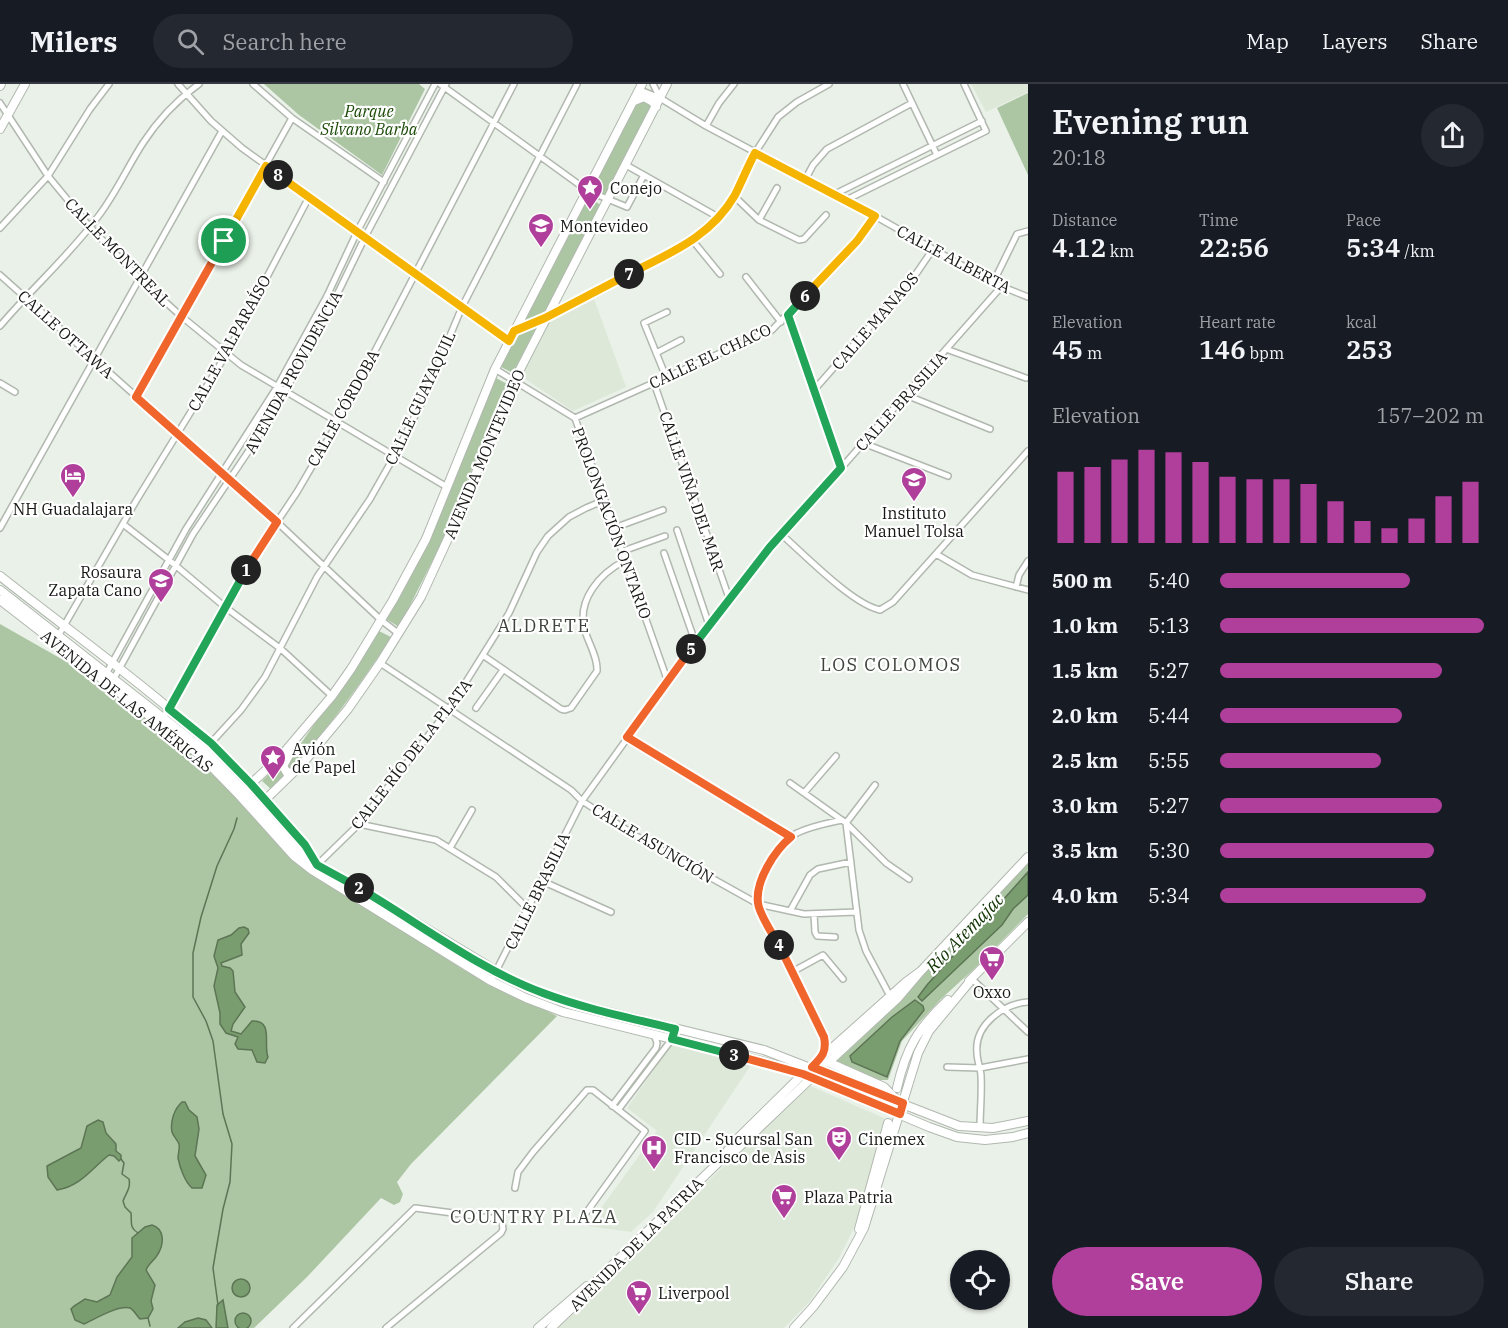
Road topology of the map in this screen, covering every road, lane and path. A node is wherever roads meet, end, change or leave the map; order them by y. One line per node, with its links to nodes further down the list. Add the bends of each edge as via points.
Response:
1 (25, 84): 23 (main road)
2 (109, 84): 37 (street)
3 (178, 84): 17 (street)
4 (199, 84): 17 (street)
5 (253, 84): 24 (street)
6 (435, 84): 39 (street, AVENIDA PROVIDENCIA)
7 (514, 84): 26 (street, CALLE CÓRDOBA)
8 (577, 84): 33 (street, CALLE GUAYAQUIL)
9 (653, 84): 18 (street)
10 (667, 84): 18 (main road, AVENIDA MONTEVIDEO)
11 (734, 84): 27 (street)
12 (829, 84): 31 (street, via 778,117)
13 (903, 84): 21 (street)
14 (964, 84): 25 (street)
15 (443, 85): 26 (street); 55 (street, AVENIDA PROVIDENCIA)
16 (641, 87): 18 (street, CALLE ALBERTA); 19 (main road, AVENIDA MONTEVIDEO)
17 (186, 93): 29 (street); 51 (street, via 151,131)
18 (660, 98): 22 (main road, AVENIDA MONTEVIDEO); 27 (street, CALLE ALBERTA)
19 (634, 101): 22 (main road, via 644,97); 41 (main road, AVENIDA MONTEVIDEO)
20 (0, 103): 23 (street, CALLE MONTREAL)
21 (912, 103): 30 (street); 38 (street, via 827,149)
22 (656, 107): 34 (main road, AVENIDA MONTEVIDEO)
23 (8, 115): 28 (main road); 37 (street, CALLE MONTREAL)
24 (292, 118): 35 (street); 39 (street)
25 (982, 121): 30 (street); 32 (street, via 986,131)
26 (494, 123): 33 (street); 58 (street, CALLE CÓRDOBA)
27 (706, 126): 31 (street, CALLE ALBERTA)
28 (0, 129)
29 (222, 131): 35 (street); 62 (street)
30 (932, 145): 32 (street); 42 (street)
31 (755, 153): 38 (street, CALLE ALBERTA); 44 (street)
32 (937, 155): 46 (street)
33 (539, 156): 41 (street); 67 (street, CALLE GUAYAQUIL)
34 (626, 165): 36 (street); 45 (main road, AVENIDA MONTEVIDEO)
35 (266, 166): 43 (street); 70 (street)
36 (644, 175): 45 (street, via 627,207); 49 (street)
37 (48, 176): 51 (street, CALLE MONTREAL); 52 (street)
38 (805, 180): 42 (street, CALLE ALBERTA)
39 (384, 182): 54 (street, AVENIDA PROVIDENCIA)
40 (777, 189): 50 (street)
41 (588, 190): 45 (street); 74 (main road, AVENIDA MONTEVIDEO)
42 (833, 195): 46 (street, CALLE ALBERTA)
43 (309, 196): 54 (street); 78 (street, CALLE VALPARAÍSO)
44 (734, 196): 49 (street); 50 (street)
45 (608, 200): 71 (main road, AVENIDA MONTEVIDEO)
46 (844, 201): 48 (street, CALLE ALBERTA)
47 (826, 215): 50 (street, via 801,240)
48 (875, 216): 57 (street, CALLE ALBERTA); 69 (street, CALLE EL CHACO)
49 (718, 217): 56 (street)
50 (759, 220)
51 (90, 227): 62 (street, CALLE MONTREAL); 66 (street)
52 (0, 228)
53 (1028, 231): 63 (street, via 1017,234)
54 (357, 232): 55 (street); 87 (street, AVENIDA PROVIDENCIA)
55 (365, 237): 58 (street); 90 (street, AVENIDA PROVIDENCIA)
56 (693, 241): 59 (street); 71 (street)
57 (933, 249): 63 (street, CALLE ALBERTA); 88 (street, CALLE MANAOS, via 916,274)
58 (415, 274): 67 (street); 94 (street, CALLE CÓRDOBA)
59 (720, 274)
60 (0, 275): 66 (street, CALLE OTTAWA)
61 (746, 277): 72 (street)
62 (140, 279): 70 (street, CALLE MONTREAL); 80 (street)
63 (993, 283): 64 (street, CALLE ALBERTA)
64 (1001, 287): 65 (street, CALLE ALBERTA); 77 (street, CALLE BRASILIA)
65 (1028, 297)
66 (26, 298): 73 (street); 80 (street, CALLE OTTAWA)
67 (462, 307): 76 (street); 99 (street, CALLE GUAYAQUIL)
68 (667, 312): 79 (street, via 644,323)
69 (788, 315): 72 (street, CALLE EL CHACO); 88 (street)
70 (181, 316): 78 (street, CALLE MONTREAL); 92 (street)
71 (545, 318): 74 (street); 84 (main road, AVENIDA MONTEVIDEO)
72 (781, 322): 82 (street, CALLE EL CHACO, via 767,333)
73 (0, 326)
74 (514, 331): 76 (main road, AVENIDA MONTEVIDEO)
75 (681, 340): 79 (street)
76 (509, 341): 81 (main road, AVENIDA MONTEVIDEO)
77 (946, 349): 83 (street); 91 (street, CALLE BRASILIA)
78 (227, 353): 87 (street, CALLE MONTREAL); 96 (street, CALLE VALPARAÍSO)
79 (656, 353): 82 (street)
80 (94, 359): 92 (street, CALLE OTTAWA); 109 (street)
81 (495, 369): 84 (street, PROLONGACIÓN ONTARIO); 104 (main road, AVENIDA MONTEVIDEO)
82 (666, 377): 86 (street, CALLE EL CHACO)
83 (1026, 378)
84 (514, 381): 93 (street, PROLONGACIÓN ONTARIO); 132 (main road, AVENIDA MONTEVIDEO, via 457,519)
85 (0, 383): 89 (street)
86 (654, 383): 93 (street, CALLE EL CHACO); 126 (street, CALLE VIÑA DEL MAR)
87 (277, 387): 90 (street, CALLE MONTREAL); 101 (street, AVENIDA PROVIDENCIA)
88 (814, 390): 100 (street)
89 (15, 392)
90 (285, 392): 94 (street, CALLE MONTREAL); 103 (street, AVENIDA PROVIDENCIA)
91 (906, 394): 95 (street); 97 (street, CALLE BRASILIA)
92 (136, 397): 96 (street, CALLE OTTAWA)
93 (575, 418): 105 (street, PROLONGACIÓN ONTARIO)
94 (338, 423): 99 (street, CALLE MONTREAL); 107 (street, CALLE CÓRDOBA)
95 (990, 429)
96 (177, 434): 101 (street, CALLE OTTAWA); 108 (street, CALLE VALPARAÍSO)
97 (863, 443): 100 (street, CALLE BRASILIA); 102 (street)
98 (1028, 451): 116 (street)
99 (395, 456): 104 (street, CALLE MONTREAL); 121 (street, CALLE GUAYAQUIL)
100 (841, 468): 112 (street, CALLE BRASILIA)
101 (223, 474): 103 (street, CALLE OTTAWA); 117 (street, AVENIDA PROVIDENCIA)
102 (948, 476)
103 (230, 480): 107 (street, CALLE OTTAWA); 120 (street, AVENIDA PROVIDENCIA)
104 (447, 487): 129 (main road, AVENIDA MONTEVIDEO, via 426,539)
105 (605, 501): 110 (street, PROLONGACIÓN ONTARIO); 136 (street, CALLE RÍO DE LA PLATA, via 569,517 548,536)
106 (663, 510): 110 (street)
107 (277, 522): 121 (street, CALLE OTTAWA); 128 (street, CALLE CÓRDOBA)
108 (123, 524): 117 (street); 131 (street, CALLE VALPARAÍSO)
109 (0, 528)
110 (614, 528): 114 (street, PROLONGACIÓN ONTARIO)
111 (677, 530): 130 (street)
112 (782, 535): 116 (street, via 839,585 880,610 893,602); 126 (street, CALLE BRASILIA)
113 (665, 536): 114 (street)
114 (623, 551): 118 (street, PROLONGACIÓN ONTARIO)
115 (664, 553): 134 (street)
116 (936, 554): 123 (street, via 972,575)
117 (170, 560): 120 (street); 138 (street, AVENIDA PROVIDENCIA)
118 (626, 560): 140 (street, via 602,575 586,602 584,628 597,671 571,708 561,709); 142 (street, PROLONGACIÓN ONTARIO)
119 (1028, 561): 123 (street)
120 (176, 566): 128 (street); 139 (street, AVENIDA PROVIDENCIA)
121 (324, 566): 129 (street, CALLE OTTAWA); 135 (street, CALLE GUAYAQUIL)
122 (0, 576): 131 (main road, AVENIDA DE LAS AMÉRICAS)
123 (1016, 587): 125 (street)
124 (0, 590): 133 (main road, AVENIDA DE LAS AMÉRICAS)
125 (1028, 590)
126 (729, 598): 130 (street, CALLE BRASILIA)
127 (0, 600): 133 (main road, AVENIDA DE LAS AMÉRICAS)
128 (225, 608): 135 (street); 145 (street, CALLE CÓRDOBA)
129 (381, 620): 132 (street, CALLE OTTAWA); 143 (main road, AVENIDA MONTEVIDEO)
130 (709, 625): 134 (street, CALLE BRASILIA)
131 (64, 627): 133 (street, CALLE VALPARAÍSO); 138 (main road, AVENIDA DE LAS AMÉRICAS)
132 (399, 634): 137 (main road, AVENIDA MONTEVIDEO)
133 (56, 639): 141 (main road, AVENIDA DE LAS AMÉRICAS)
134 (694, 645): 142 (street, CALLE BRASILIA)
135 (280, 649): 143 (street); 150 (street, CALLE GUAYAQUIL, via 254,693)
136 (484, 656): 140 (street); 146 (street, CALLE RÍO DE LA PLATA)
137 (380, 663): 146 (street, CALLE ASUNCIÓN); 153 (main road, AVENIDA MONTEVIDEO, via 348,709)
138 (112, 664): 139 (main road, AVENIDA DE LAS AMÉRICAS); 141 (street, AVENIDA PROVIDENCIA)
139 (119, 669): 141 (street, AVENIDA PROVIDENCIA); 145 (main road, AVENIDA DE LAS AMÉRICAS)
140 (504, 669): 144 (street)
141 (108, 679): 147 (main road, AVENIDA DE LAS AMÉRICAS)
142 (668, 682): 149 (street, CALLE BRASILIA)
143 (332, 696): 148 (main road, AVENIDA MONTEVIDEO)
144 (476, 708)
145 (169, 709): 147 (street, CALLE CÓRDOBA); 150 (main road, AVENIDA DE LAS AMÉRICAS)
146 (449, 710): 160 (street, CALLE ASUNCIÓN); 163 (street, CALLE RÍO DE LA PLATA)
147 (162, 721): 151 (main road, AVENIDA DE LAS AMÉRICAS)
148 (302, 733): 153 (main road, via 283,766 287,773); 155 (main road, AVENIDA MONTEVIDEO)
149 (627, 737): 160 (street, CALLE BRASILIA); 164 (street)
150 (211, 743): 151 (street, CALLE GUAYAQUIL); 155 (main road, AVENIDA DE LAS AMÉRICAS)
151 (202, 753): 157 (main road, AVENIDA DE LAS AMÉRICAS)
152 (836, 756): 158 (street)
153 (295, 771): 159 (main road, AVENIDA MONTEVIDEO)
154 (790, 783): 158 (street)
155 (251, 784): 157 (main road, AVENIDA MONTEVIDEO); 159 (main road, AVENIDA DE LAS AMÉRICAS)
156 (875, 784): 162 (street)
157 (242, 793): 168 (main road, AVENIDA DE LAS AMÉRICAS, via 298,852); 184 (main road, AVENIDA DE LAS AMÉRICAS, via 294,856 312,870)
158 (804, 793): 162 (street)
159 (265, 800): 168 (main road, AVENIDA DE LAS AMÉRICAS, via 305,845)
160 (582, 801): 170 (street, CALLE BRASILIA); 171 (street, CALLE ASUNCIÓN)
161 (471, 810): 165 (street)
162 (844, 821): 164 (street); 167 (street); 169 (street, via 886,863)
163 (359, 824): 165 (street, via 436,840); 168 (street, CALLE RÍO DE LA PLATA)
164 (791, 837): 171 (street, via 769,864)
165 (450, 848): 172 (street, via 496,877)
166 (1028, 857): 180 (main road, AVENIDA DE LA PATRIA)
167 (851, 862): 173 (street, via 818,869 810,875); 175 (street)
168 (317, 865): 179 (main road, AVENIDA DE LAS AMÉRICAS)
169 (909, 879)
170 (542, 881): 172 (street, CALLE BRASILIA); 174 (street)
171 (758, 904): 173 (street, CALLE ASUNCIÓN); 181 (street)
172 (528, 909): 179 (street, CALLE BRASILIA)
173 (790, 911): 176 (street, CALLE ASUNCIÓN)
174 (611, 912)
175 (857, 912): 176 (street, CALLE ASUNCIÓN); 187 (street, via 866,951)
176 (814, 914): 178 (street, via 817,936)
177 (1028, 922): 183 (main road)
178 (835, 937)
179 (497, 971): 184 (street, CALLE BRASILIA); 185 (main road, AVENIDA DE LAS AMÉRICAS)
180 (921, 971): 187 (main road, AVENIDA DE LA PATRIA); 194 (main road, AVENIDA DE LA PATRIA, via 898,998)
181 (792, 972): 182 (street, via 823,955); 194 (street, via 822,1029)
182 (843, 979)
183 (972, 979): 189 (street); 202 (main road, via 920,1030 907,1053); 203 (main road, via 926,1037)
184 (491, 981): 186 (main road, AVENIDA DE LAS AMÉRICAS)
185 (519, 982): 186 (main road); 190 (main road, AVENIDA DE LAS AMÉRICAS, via 580,1005)
186 (499, 986): 192 (main road, AVENIDA DE LAS AMÉRICAS, via 563,1012)
187 (890, 996): 194 (main road, AVENIDA DE LA PATRIA)
188 (1028, 1002): 189 (street)
189 (1003, 1008): 191 (street); 198 (street, via 981,1035 976,1053)
190 (675, 1029): 193 (street); 196 (main road, AVENIDA DE LAS AMÉRICAS, via 764,1050)
191 (1028, 1032)
192 (654, 1034): 193 (main road, AVENIDA DE LAS AMÉRICAS); 199 (street, via 656,1048)
193 (672, 1039): 200 (main road, AVENIDA DE LAS AMÉRICAS); 201 (street)
194 (827, 1058): 196 (main road, AVENIDA DE LA PATRIA)
195 (1028, 1059): 198 (street)
196 (812, 1067): 200 (main road, AVENIDA DE LA PATRIA); 203 (main road, AVENIDA DE LAS AMÉRICAS)
197 (947, 1067): 198 (street)
198 (980, 1068): 209 (street)
199 (635, 1076): 201 (street); 204 (street)
200 (806, 1078): 206 (main road, AVENIDA DE LAS AMÉRICAS); 214 (main road, AVENIDA DE LA PATRIA, via 738,1148)
201 (641, 1081): 205 (street)
202 (897, 1088)
203 (900, 1102): 206 (main road); 209 (main road, AVENIDA DE LAS AMÉRICAS, via 951,1123)
204 (612, 1106): 205 (street); 211 (street, via 593,1090 587,1090 518,1172)
205 (618, 1110): 212 (street, via 644,1134)
206 (900, 1114): 210 (main road, AVENIDA DE LAS AMÉRICAS, via 957,1137 985,1140); 213 (main road, via 869,1214)
207 (1028, 1121): 209 (main road, AVENIDA DE LAS AMÉRICAS)
208 (888, 1123): 213 (main road)
209 (980, 1128)
210 (1028, 1133)
211 (515, 1188)
212 (580, 1220)
213 (849, 1258): 219 (main road)
214 (598, 1279): 217 (main road); 218 (main road, AVENIDA DE LA PATRIA)
215 (293, 1328): 216 (street, via 415,1208 502,1221 501,1233)
216 (386, 1328)
217 (538, 1328)
218 (550, 1328)
219 (794, 1328)

